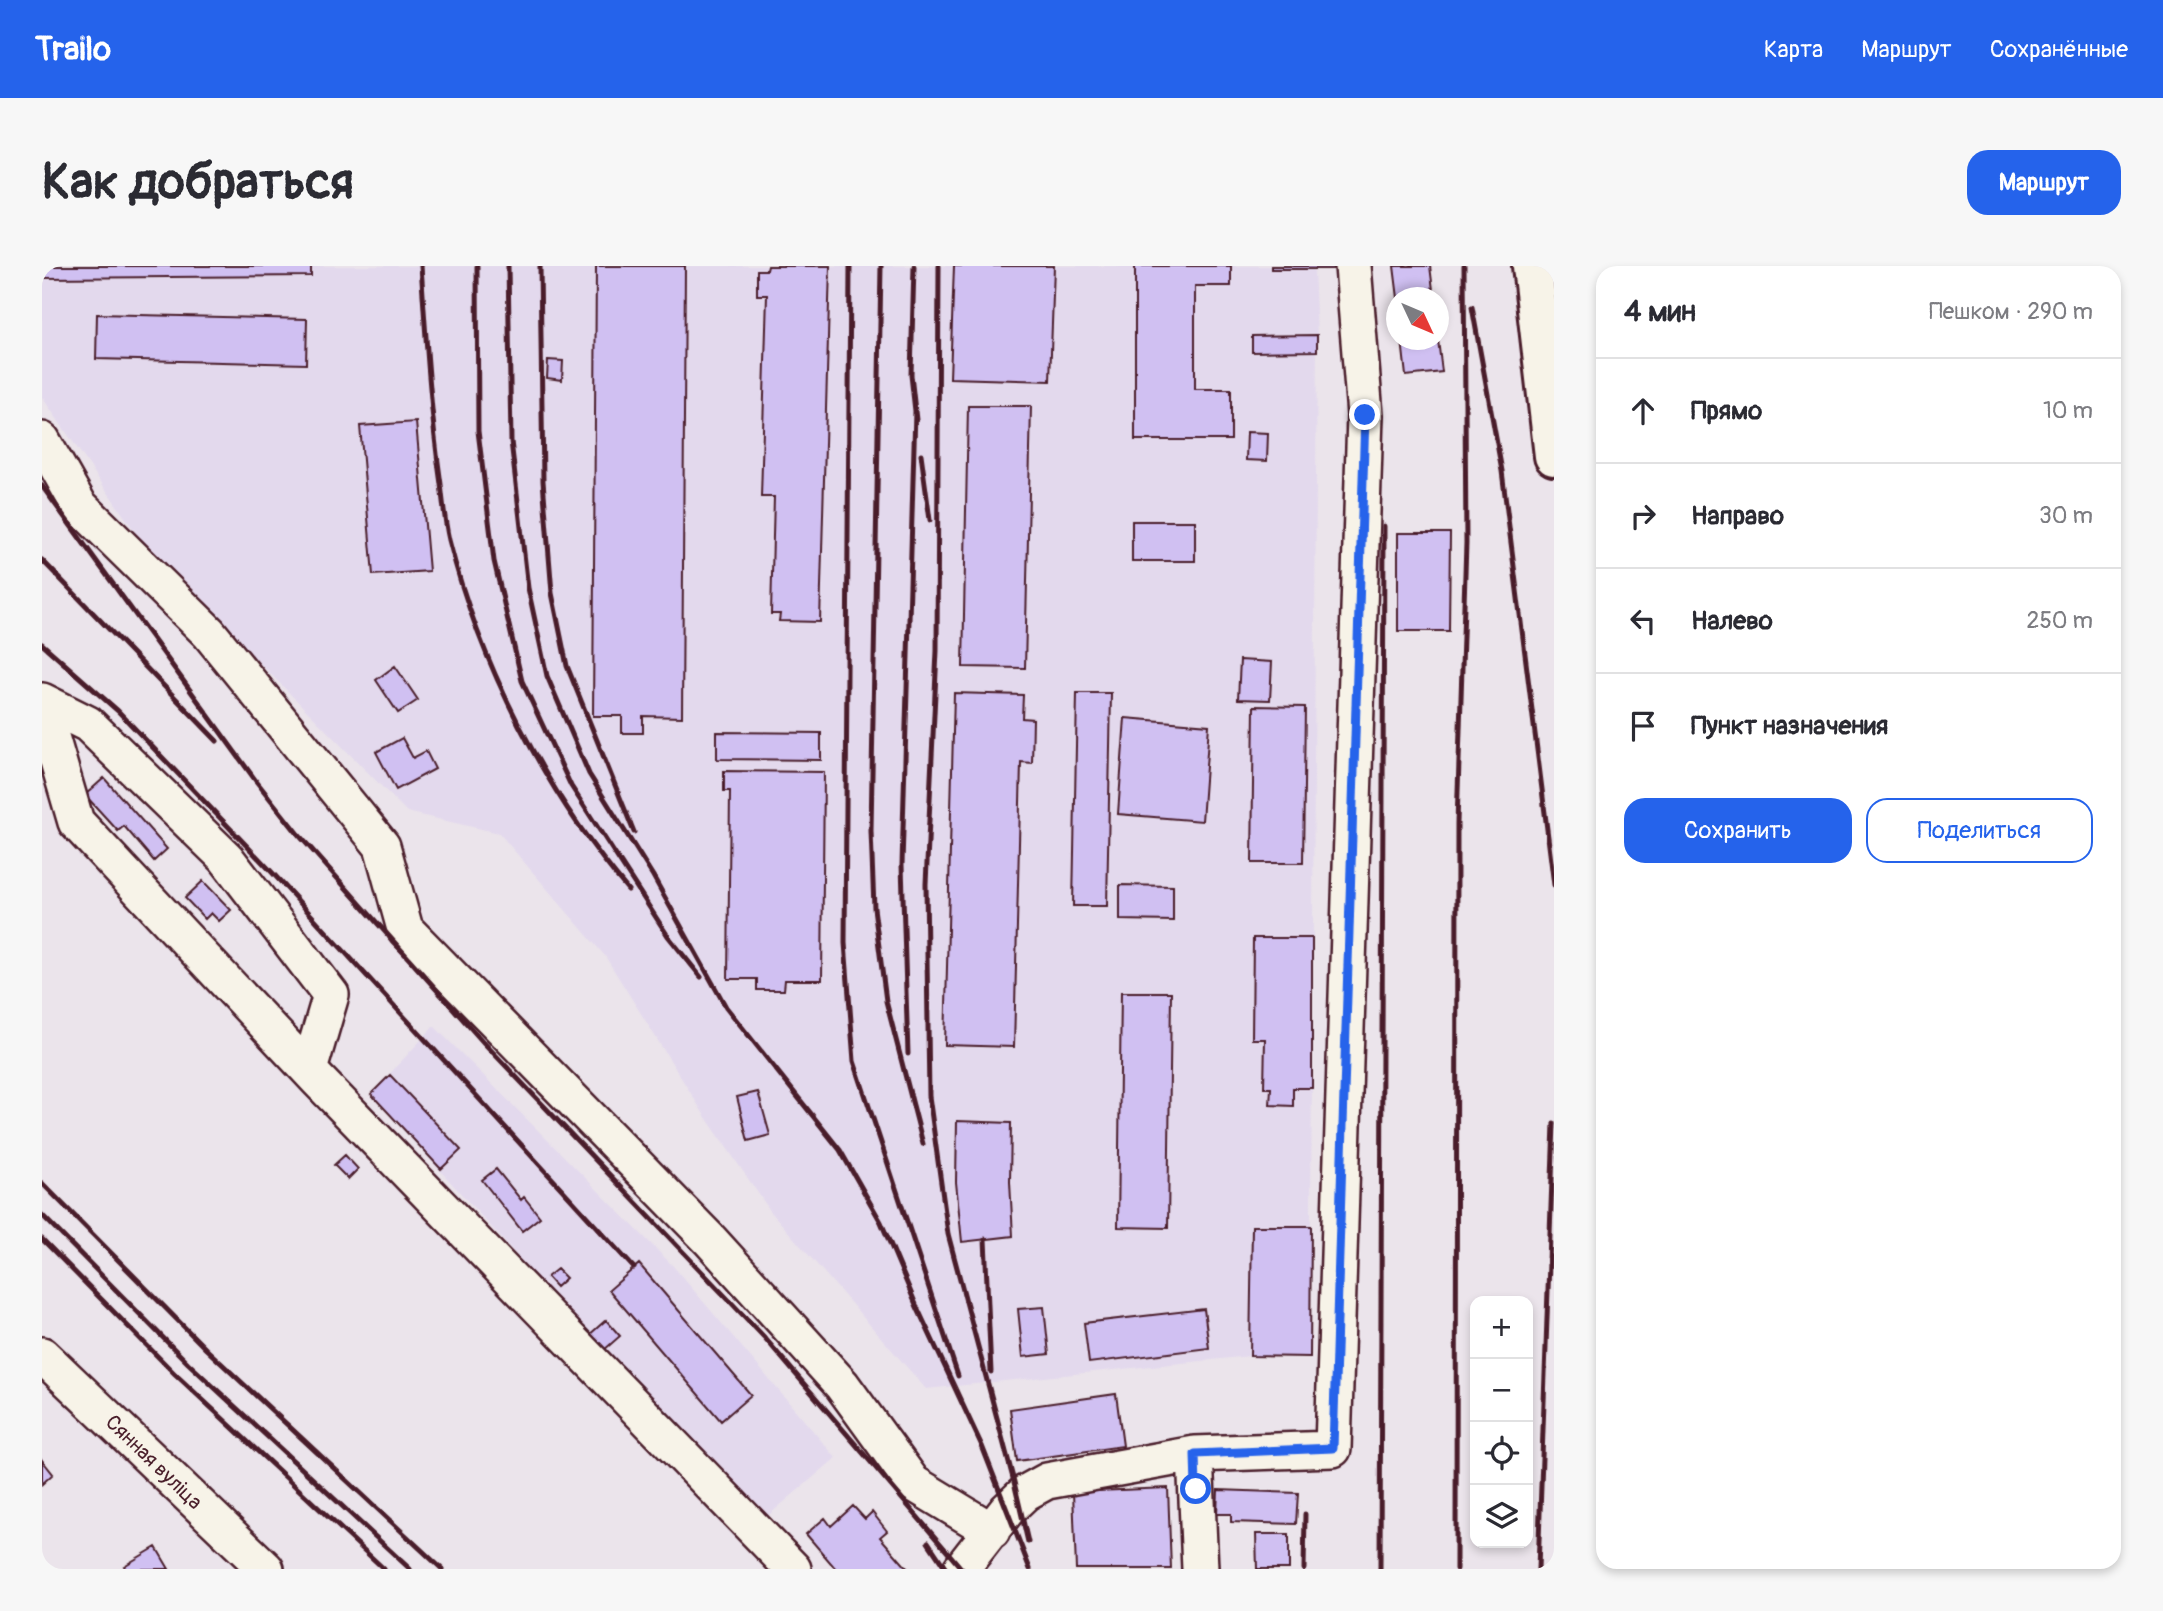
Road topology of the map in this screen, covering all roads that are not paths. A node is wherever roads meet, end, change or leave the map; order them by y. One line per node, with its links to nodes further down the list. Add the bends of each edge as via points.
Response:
1 (1353, 266): 9 (street, via 1365,415 1333,1448)
2 (1532, 266): 3 (main road)
3 (1547, 346): 5 (main road)
4 (42, 440): 10 (street, via 79,505 209,633 382,846 405,929 710,1240 842,1385 913,1483)
5 (1554, 456)
6 (42, 704): 7 (street, via 76,822); 7 (street, via 88,724 226,858 331,995)
7 (309, 1070): 12 (street)
8 (42, 1355): 11 (street, Сянная вуліца)
9 (1195, 1454): 10 (street, via 1047,1481 1024,1493); 14 (street)
10 (992, 1531): 13 (street)
11 (266, 1569)
12 (793, 1569)
13 (961, 1569)
14 (1199, 1569)

